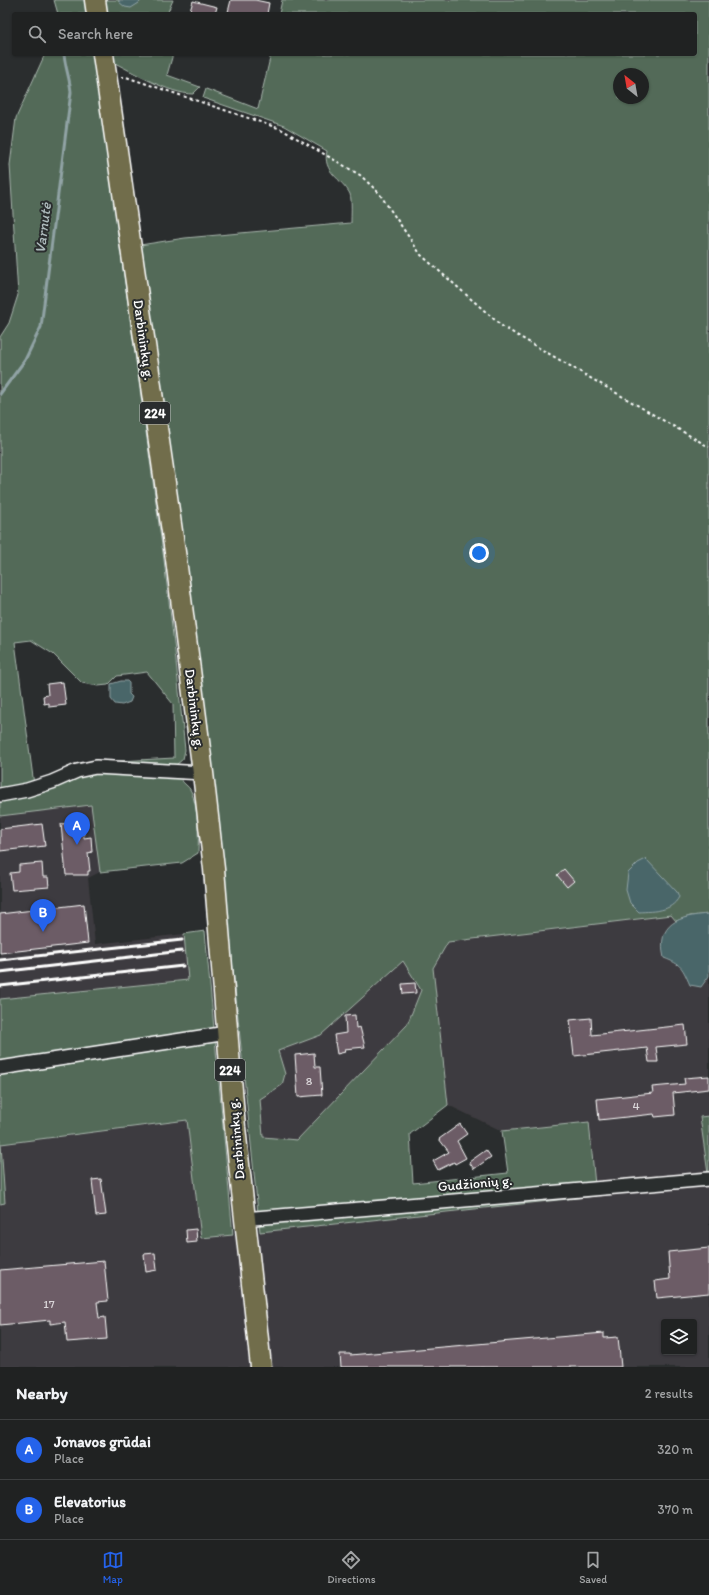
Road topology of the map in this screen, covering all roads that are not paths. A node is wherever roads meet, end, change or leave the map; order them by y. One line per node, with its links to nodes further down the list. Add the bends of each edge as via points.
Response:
1 (95, 0): 2 (main road)
2 (97, 12)
3 (103, 56): 4 (main road, Darbininkų g. / 224, via 176,558)
4 (203, 773): 5 (street, via 96,767 77,771 27,790); 6 (main road, Darbininkų g. / 224, via 214,869)
5 (0, 795)
6 (227, 1033): 7 (street); 9 (main road, Darbininkų g. / 224)
7 (0, 1068)
8 (709, 1179): 9 (street, Gudžionių g.)
9 (244, 1220): 10 (main road, Darbininkų g. / 224)
10 (261, 1367)

